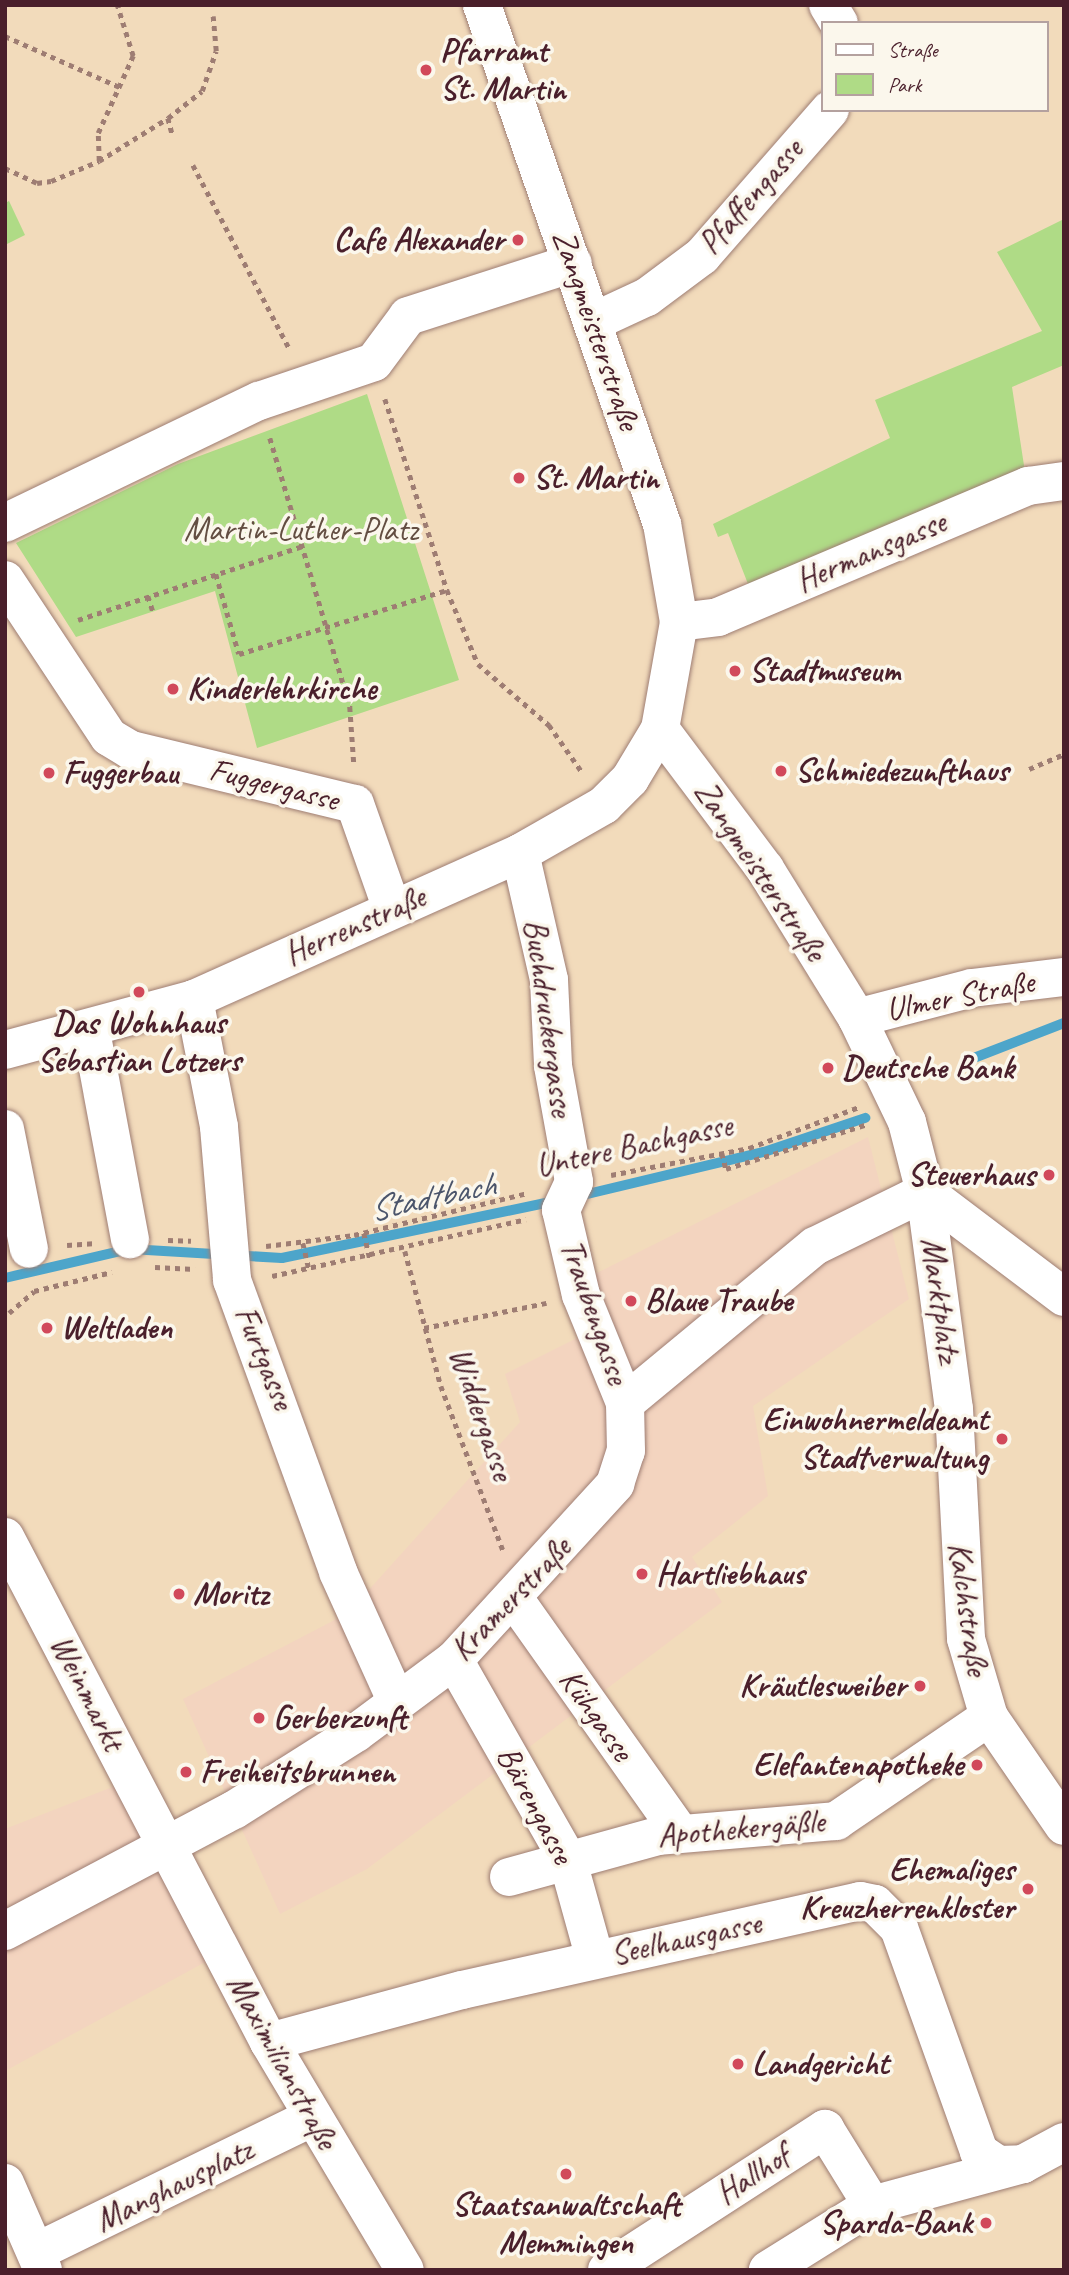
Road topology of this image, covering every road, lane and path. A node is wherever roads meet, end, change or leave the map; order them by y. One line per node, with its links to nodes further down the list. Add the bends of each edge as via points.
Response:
1 (117, 5): 7 (path, via 133,56)
2 (482, 5): 14 (street, Zangmeisterstraße)
3 (828, 5): 5 (street)
4 (213, 16): 9 (path, via 215,51 202,91)
5 (838, 21)
6 (5, 36): 7 (path)
7 (122, 88): 11 (path, via 94,142)
8 (828, 112): 15 (street, Pfaffengasse, via 702,256 648,297)
9 (168, 118): 10 (path); 11 (path)
10 (172, 133)
11 (99, 161): 13 (path, via 37,183)
12 (193, 165): 17 (path)
13 (5, 168)
14 (573, 263): 15 (street, Zangmeisterstraße); 16 (street, via 408,316)
15 (595, 321): 27 (street, Zangmeisterstraße, via 662,524)
16 (374, 362): 17 (street); 24 (path)
17 (308, 385): 18 (street)
18 (259, 401): 20 (street); 21 (path)
19 (1064, 481): 27 (street, Hermansgasse, via 1028,486 718,617)
20 (5, 523)
21 (303, 546): 22 (path); 28 (path)
22 (216, 574): 25 (path); 28 (path, via 239,654)
23 (5, 580): 29 (street, Fuggergasse)
24 (447, 590): 28 (path); 34 (path, via 478,664 549,725)
25 (148, 596): 26 (path); 29 (path)
26 (153, 614)
27 (678, 622): 31 (street, Zangmeisterstraße)
28 (327, 625): 30 (path)
29 (40, 633): 36 (street, Fuggergasse, via 94,720 131,750 355,804)
30 (353, 725)
31 (660, 729): 35 (street, Herrenstraße, via 630,779 604,805); 39 (street, Zangmeisterstraße, via 765,869)
32 (1064, 754): 33 (path)
33 (1029, 769)
34 (589, 783)
35 (520, 853): 36 (street, Herrenstraße); 46 (street, Buchdruckergasse, via 549,980 553,1066)
36 (392, 909): 38 (street, Herrenstraße)
37 (1064, 977): 39 (street, Ulmer Straße, via 972,988)
38 (194, 999): 40 (street, Herrenstraße); 53 (street, Furtgasse, via 219,1126)
39 (858, 1018): 42 (street, Marktplatz)
40 (90, 1031): 41 (street, Herrenstraße); 51 (street)
41 (5, 1049)
42 (896, 1101): 44 (path, Untere Bachgasse); 44 (path, via 846,1133 726,1169); 45 (street, Marktplatz)
43 (5, 1129): 49 (street)
44 (722, 1153): 46 (path, Untere Bachgasse)
45 (925, 1192): 56 (street, Marktplatz); 59 (street, via 791,1261); 60 (street, Marktplatz)
46 (568, 1197): 47 (path, Untere Bachgasse); 50 (path); 55 (street, Traubengasse)
47 (364, 1233): 48 (path, Untere Bachgasse); 52 (path)
48 (303, 1243): 53 (path, Untere Bachgasse); 54 (path)
49 (29, 1250): 51 (path, Untere Bachgasse)
50 (405, 1251): 52 (path); 58 (path, Widdergasse)
51 (133, 1258): 53 (path, Untere Bachgasse); 53 (path, via 203,1269); 57 (path, via 34,1291)
52 (370, 1258): 54 (path)
53 (230, 1260): 54 (path); 64 (street, Furtgasse, via 338,1572)
54 (309, 1270)
55 (581, 1295): 58 (path); 59 (street, Traubengasse)
56 (1064, 1297)
57 (9, 1313)
58 (424, 1328): 62 (path, Widdergasse)
59 (625, 1403): 62 (street, Kramerstraße, via 626,1451 615,1484)
60 (954, 1409): 65 (street, Kalchstraße, via 958,1572 966,1639)
61 (5, 1537): 68 (street, Weinmarkt)
62 (517, 1593): 63 (street, Kramerstraße); 67 (street, Kühgasse)
63 (454, 1660): 64 (street, Kramerstraße); 69 (street, Bärengasse)
64 (397, 1702): 68 (street, Kramerstraße, via 321,1756)
65 (989, 1717): 66 (street, Kalchstraße); 67 (street, Apothekergäßle, via 840,1820)
66 (1064, 1826)
67 (680, 1833): 69 (street, Apothekergäßle)
68 (167, 1849): 71 (street, Kramerstraße); 73 (street, Maximilianstraße)
69 (567, 1858): 70 (street, Apothekergäßle); 72 (street, Bärengasse)
70 (509, 1877)
71 (5, 1931)
72 (594, 1959): 73 (street, Seelhausgasse); 76 (street, Seelhausgasse, via 860,1901 875,1904 899,1928 979,2152 998,2165)
73 (269, 2042): 74 (street, Maximilianstraße)
74 (311, 2118): 79 (street, Manghausplatz); 80 (street, Maximilianstraße)
75 (1064, 2142): 76 (street)
76 (1023, 2164): 78 (street)
77 (5, 2183): 79 (street)
78 (872, 2205): 81 (street, Hallhof, via 825,2129); 82 (street)
79 (39, 2261)
80 (405, 2270)
81 (607, 2270)
82 (768, 2270)

